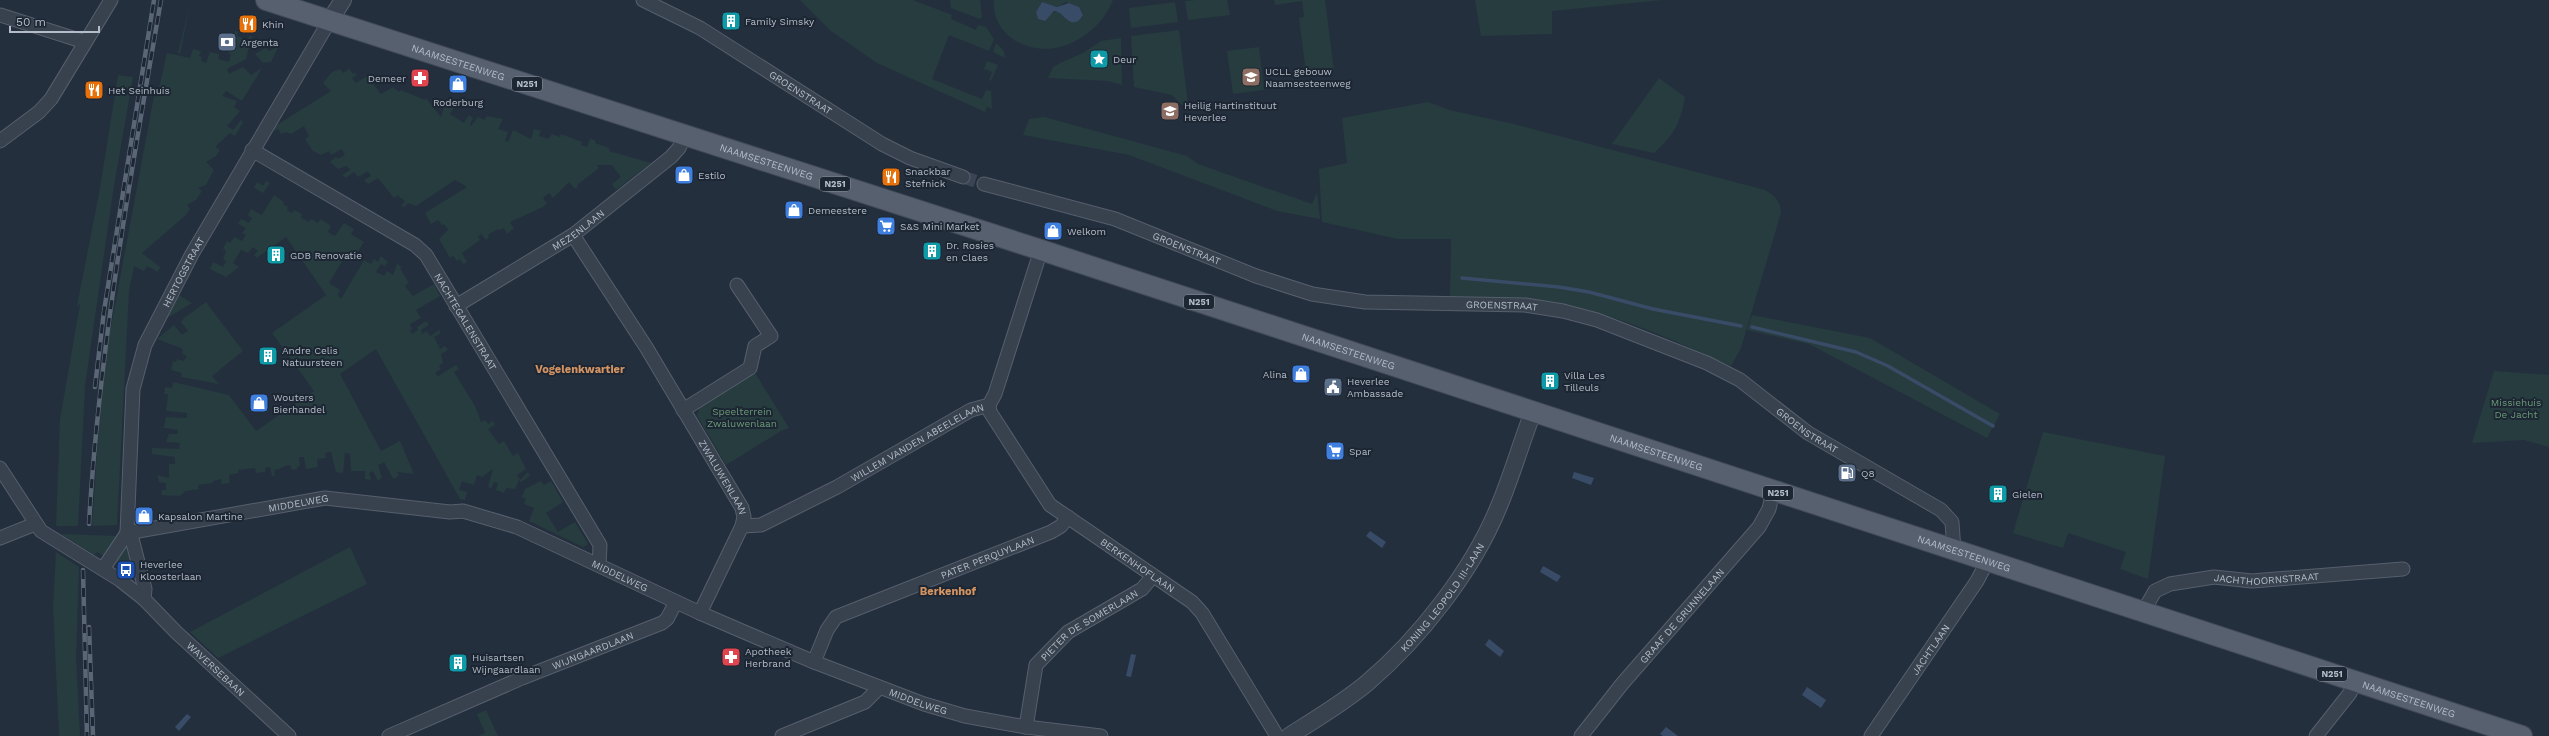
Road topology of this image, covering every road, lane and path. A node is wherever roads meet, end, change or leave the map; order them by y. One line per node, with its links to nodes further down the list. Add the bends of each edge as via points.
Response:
1 (111, 0): 5 (street)
2 (266, 0): 7 (main road, NAAMSESTEENWEG / N251)
3 (343, 0): 7 (street, HERTOGSTRAAT)
4 (643, 0): 12 (street, GROENSTRAAT, via 700,28 882,144 910,158)
5 (104, 6): 8 (street)
6 (0, 15): 8 (street)
7 (330, 20): 9 (main road, NAAMSESTEENWEG / N251); 11 (street, HERTOGSTRAAT)
8 (85, 42): 10 (street, via 51,99 39,112)
9 (685, 135): 14 (street, MEZENLAAN, via 671,157); 15 (main road, NAAMSESTEENWEG / N251)
10 (0, 141)
11 (252, 150): 17 (street, NACHTEGALENSTRAAT, via 421,250); 26 (street, HERTOGSTRAAT, via 192,254 148,339 139,362 134,389)
12 (963, 177)
13 (984, 184): 28 (street, GROENSTRAAT, via 1115,219 1256,276 1312,294 1365,302 1525,306 1564,311 1597,320 1707,363 1740,380 1808,432 1941,510 1952,522)
14 (573, 235): 17 (street, MEZENLAAN); 19 (street, ZWALUWENLAAN)
15 (1041, 250): 18 (street, WILLEM VANDEN ABEELELAAN, via 995,394); 20 (main road, NAAMSESTEENWEG / N251)
16 (737, 285): 19 (street, via 771,336 755,346 750,368)
17 (456, 306): 30 (street, NACHTEGALENSTRAAT, via 600,545)
18 (989, 404): 23 (street, BERKENHOFLAAN, via 990,412 1044,498); 25 (street, WILLEM VANDEN ABEELELAAN, via 971,410 824,494 761,524)
19 (683, 410): 25 (street, ZWALUWENLAAN, via 742,508)
20 (1533, 412): 22 (main road, NAAMSESTEENWEG / N251); 47 (street, KONING LEOPOLD III-LAAN, via 1499,507 1460,578 1417,633 1368,682)
21 (0, 468): 24 (street, WAVERSEBAAN)
22 (1773, 492): 28 (main road, NAAMSESTEENWEG / N251); 48 (street, GRAAF DE GRUNNELAAN, via 1769,509 1759,527 1622,684)
23 (1068, 517): 33 (street, BERKENHOFLAAN); 38 (street, PATER PERQUYLAAN, via 1061,526 1051,532 836,617 827,630)
24 (35, 524): 27 (street); 31 (street, WAVERSEBAAN, via 49,537)
25 (742, 526): 37 (street, ZWALUWENLAAN)
26 (127, 533): 30 (street, MIDDELWEG, via 326,498 450,512 463,511 517,527); 31 (street); 34 (street, via 132,539 145,589)
27 (0, 538)
28 (1954, 551): 29 (main road, NAAMSESTEENWEG / N251)
29 (1987, 562): 36 (main road, NAAMSESTEENWEG / N251); 49 (street, JACHTLAAN, via 1977,581)
30 (598, 565): 35 (street, MIDDELWEG)
31 (103, 569): 34 (street, WAVERSEBAAN)
32 (2403, 569): 36 (street, JACHTHOORNSTRAAT, via 2252,581 2214,577 2170,584 2155,592)
33 (1153, 576): 41 (street, PIETER DE SOMERLAAN, via 1142,589 1068,632 1036,665); 46 (street, BERKENHOFLAAN, via 1192,602 1202,613)
34 (144, 599): 42 (street, WAVERSEBAAN, via 176,632)
35 (676, 602): 37 (street, MIDDELWEG); 43 (street, WIJNGAARDLAAN, via 667,619 662,622 438,713)
36 (2143, 612): 39 (main road, NAAMSESTEENWEG / N251)
37 (700, 613): 38 (street, MIDDELWEG)
38 (814, 662): 40 (street, MIDDELWEG)
39 (2355, 681): 50 (street, via 2350,693); 51 (main road, NAAMSESTEENWEG / N251)
40 (879, 688): 41 (street, MIDDELWEG, via 965,716); 44 (street, via 865,702)
41 (1026, 727): 45 (street, MIDDELWEG)
42 (290, 736)
43 (390, 736)
44 (782, 736)
45 (1101, 736)
46 (1277, 736)
47 (1289, 736)
48 (1582, 736)
49 (1872, 736)
50 (2316, 736)
51 (2522, 736)

